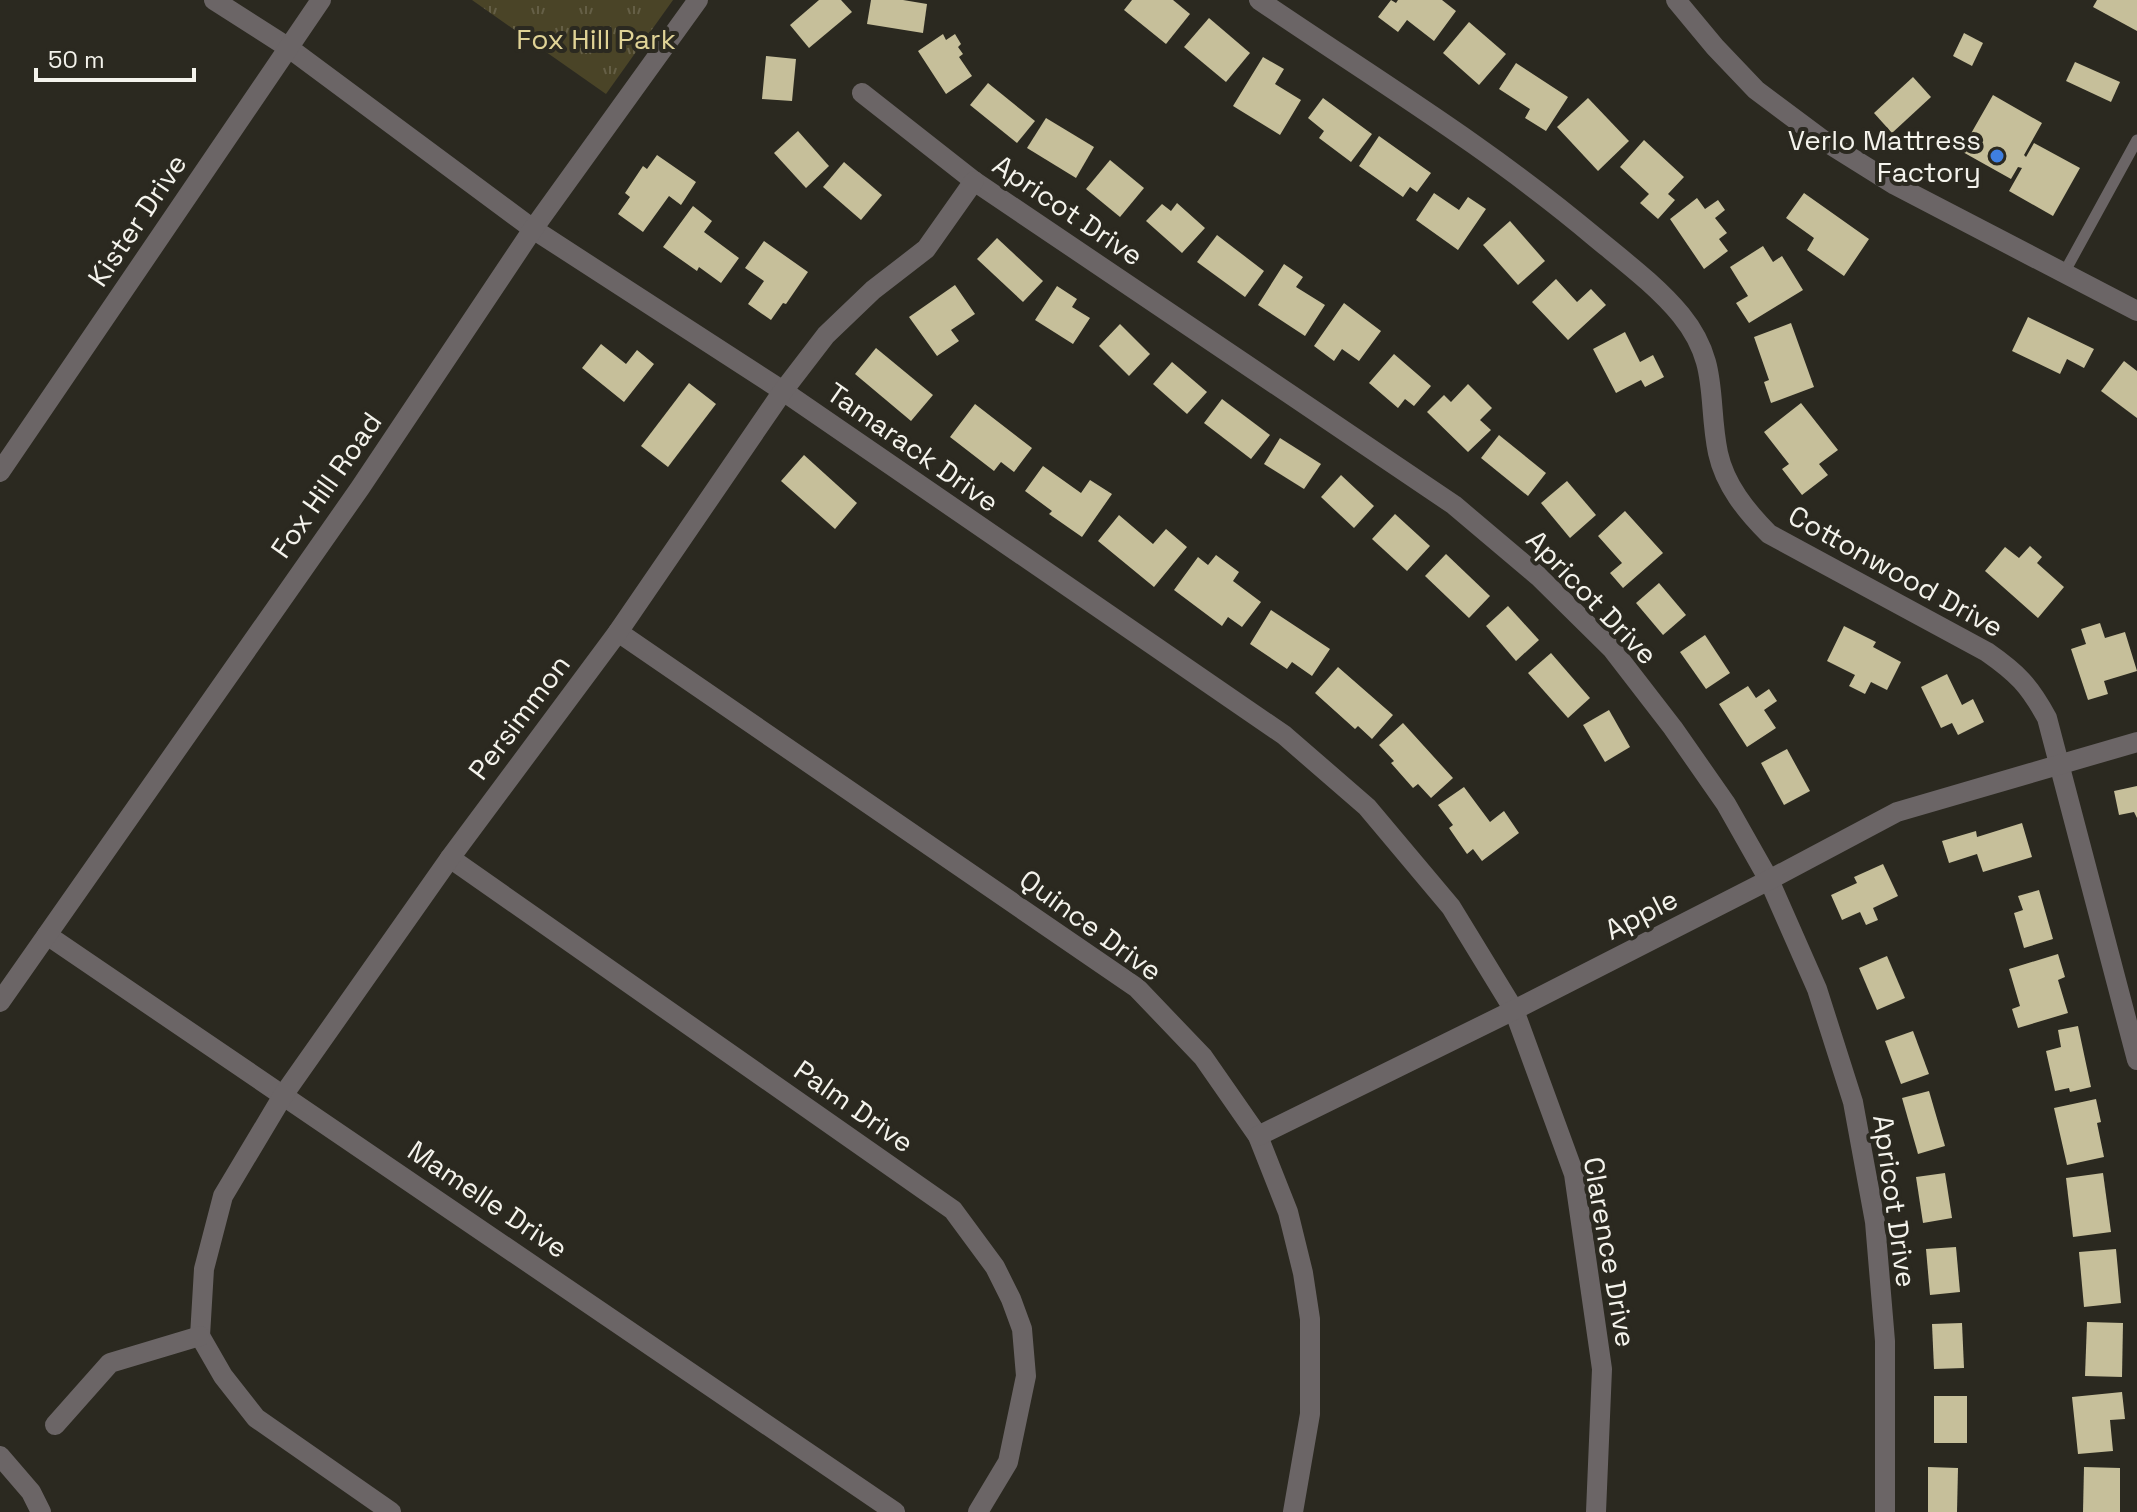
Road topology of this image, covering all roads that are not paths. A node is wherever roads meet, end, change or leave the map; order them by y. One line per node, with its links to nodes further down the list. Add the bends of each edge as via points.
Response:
1 (214, 0): 6 (street, Tamarack Drive)
2 (321, 0): 6 (street, Kister Drive)
3 (698, 0): 10 (street, Fox Hill Road)
4 (1259, 0): 17 (street, Cottonwood Drive, via 1553,203 1659,292 1682,316 1708,364 1718,452 1728,483 1753,518 1786,545 1987,652 2018,674 2047,718)
5 (1676, 0): 11 (street, via 1756,90 1823,140 1895,185)
6 (289, 48): 10 (street, Tamarack Drive); 14 (street, Kister Drive)
7 (862, 93): 9 (street, Apricot Drive)
8 (2137, 140): 11 (lane)
9 (974, 181): 13 (street, Persimmon, via 926,249 826,335); 19 (street, Apricot Drive, via 1454,505 1538,576 1612,649 1673,728 1726,804)
10 (533, 229): 13 (street, Tamarack Drive); 20 (street, Fox Hill Road, via 360,488)
11 (2064, 273): 12 (street)
12 (2137, 311)
13 (783, 391): 15 (street, Persimmon); 22 (street, Tamarack Drive, via 1284,735 1367,807 1451,907)
14 (0, 472)
15 (618, 632): 18 (street, Persimmon); 25 (street, Quince Drive, via 1137,988 1203,1057)
16 (2137, 742): 17 (street, Apple)
17 (2059, 765): 19 (street, Apple, via 1897,812); 23 (street, Cottonwood Drive)
18 (450, 858): 24 (street, Persimmon); 32 (street, Palm Drive, via 953,1210 995,1267 1011,1299 1022,1329 1026,1376 1008,1462)
19 (1769, 880): 22 (street, Apple); 35 (street, Apricot Drive, via 1817,989 1853,1102 1875,1222 1885,1341)
20 (47, 935): 21 (street, Fox Hill Road); 24 (street, Mamelle Drive)
21 (0, 1002)
22 (1514, 1010): 25 (street, Apple); 34 (street, Clarence Drive, via 1574,1174 1602,1369)
23 (2137, 1060)
24 (284, 1094): 26 (street, Persimmon, via 223,1196 204,1269); 31 (street, Mamelle Drive)
25 (1258, 1136): 33 (street, Quince Drive, via 1288,1212 1310,1319 1310,1414)
26 (200, 1336): 27 (street, via 110,1363); 30 (street, via 256,1418)
27 (55, 1425)
28 (0, 1456): 29 (street)
29 (41, 1512)
30 (391, 1512)
31 (895, 1512)
32 (978, 1512)
33 (1293, 1512)
34 (1596, 1512)
35 (1885, 1512)

